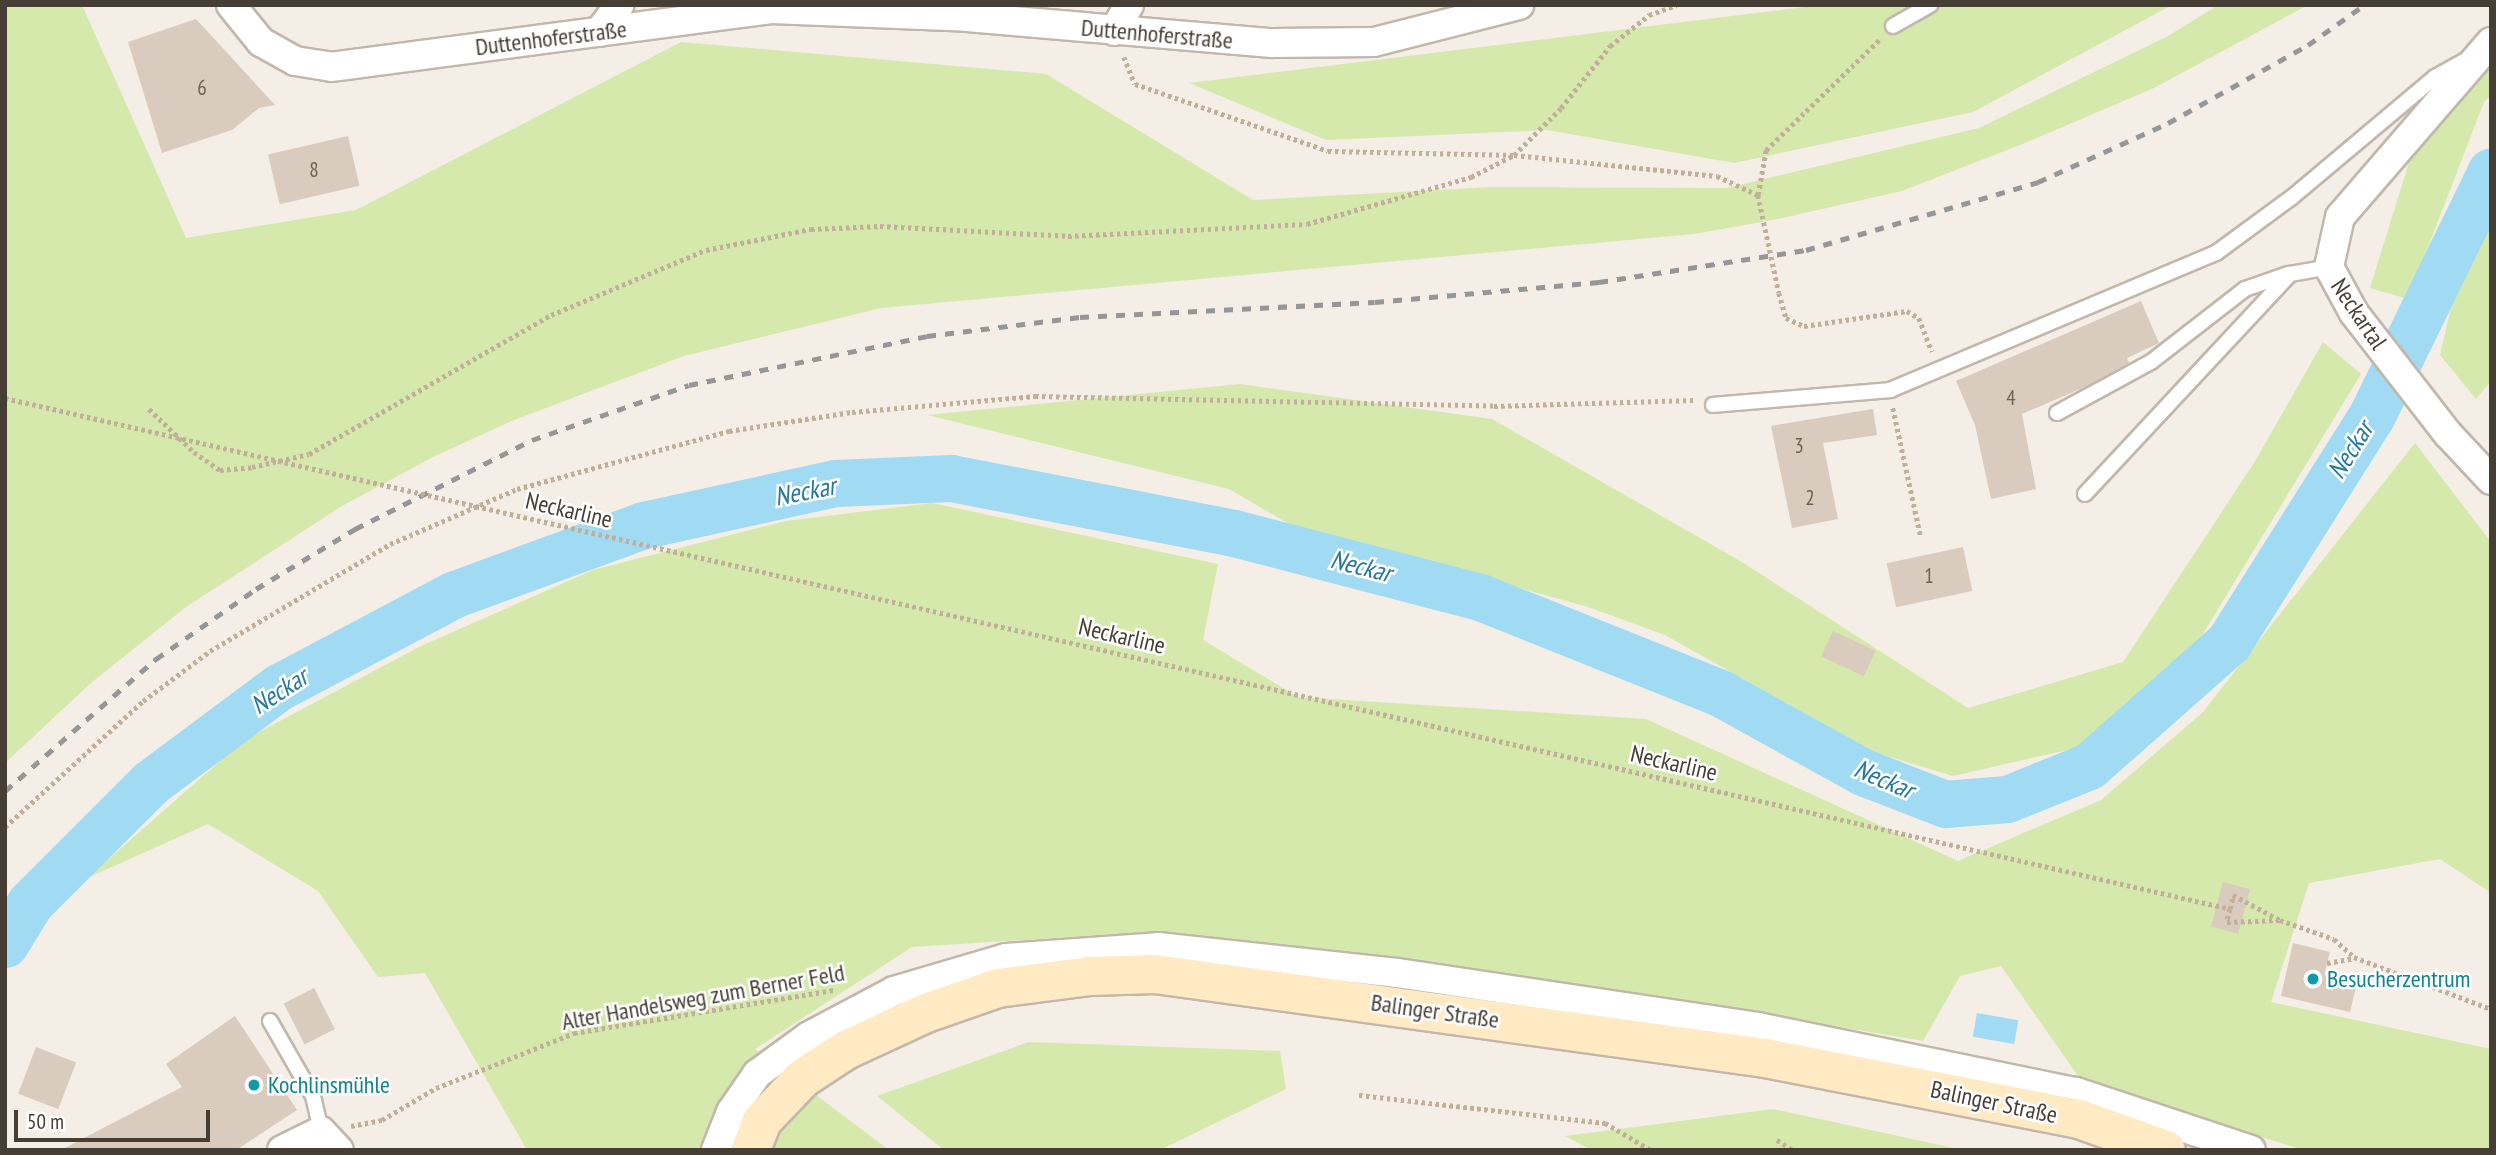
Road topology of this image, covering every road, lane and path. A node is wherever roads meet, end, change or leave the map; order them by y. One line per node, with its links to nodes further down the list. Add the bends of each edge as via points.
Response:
1 (230, 5): 9 (street, Duttenhoferstraße, via 261,41 295,61 331,67)
2 (619, 5): 9 (street)
3 (1129, 5): 8 (street)
4 (1519, 5): 8 (street, Duttenhoferstraße, via 1374,42 1272,43)
5 (1676, 5): 12 (path, via 1649,15 1610,46 1561,108)
6 (1930, 5): 7 (lane)
7 (1893, 26): 13 (path, via 1766,150)
8 (1114, 31): 9 (street, Duttenhoferstraße, via 967,17 771,9)
9 (598, 32)
10 (2486, 47): 14 (street, Neckartal, via 2340,217); 16 (lane, via 2435,76 2291,198 2216,253)
11 (1135, 84): 12 (path, via 1328,151)
12 (1514, 156): 13 (path, via 1717,176); 20 (path, via 1471,177 1307,224 1068,236 880,226 811,229 706,250 551,316 309,454 252,467 220,470)
13 (1758, 195): 16 (path, bridge, via 1786,318 1804,326 1907,312 1919,318)
14 (2329, 267): 15 (lane); 22 (street, Neckartal, via 2354,313 2448,434)
15 (2290, 274): 21 (lane, via 2245,289 2151,362); 23 (lane)
16 (1939, 369): 17 (lane)
17 (1889, 390): 19 (lane); 24 (path)
18 (5, 398): 26 (path, Neckarline, bridge)
19 (1713, 405): 25 (path, via 1696,400 1494,406 1035,396 852,412 729,431 517,489 390,544 210,651 143,701)
20 (149, 409)
21 (2057, 413)
22 (2488, 467)
23 (2085, 494)
24 (1921, 537)
25 (5, 827)
26 (2230, 908): 27 (path, Neckarline, via 2233,895); 27 (path, Neckarline, bridge, via 2227,922)
27 (2280, 920): 28 (path, Neckarline, via 2334,939)
28 (2355, 958): 29 (path); 31 (path)
29 (2328, 963)
30 (848, 988): 35 (path, Alter Handelsweg zum Berner Feld, via 574,1033 436,1088 382,1120)
31 (2491, 1009)
32 (270, 1021): 35 (lane, via 313,1096)
33 (1359, 1095): 39 (path, via 1605,1123)
34 (1777, 1140): 40 (path)
35 (330, 1141): 36 (street)
36 (282, 1150)
37 (716, 1150): 42 (street, via 731,1112 757,1074 809,1036 894,991 1006,958 1158,947 1397,973 1758,1027 2076,1092)
38 (751, 1150): 41 (main road, Balinger Straße, via 762,1121 803,1078 846,1050 926,1013 998,988 1090,976 1156,974 1765,1058 2079,1119)
39 (1651, 1150)
40 (1793, 1150)
41 (2166, 1150)
42 (2251, 1150)

